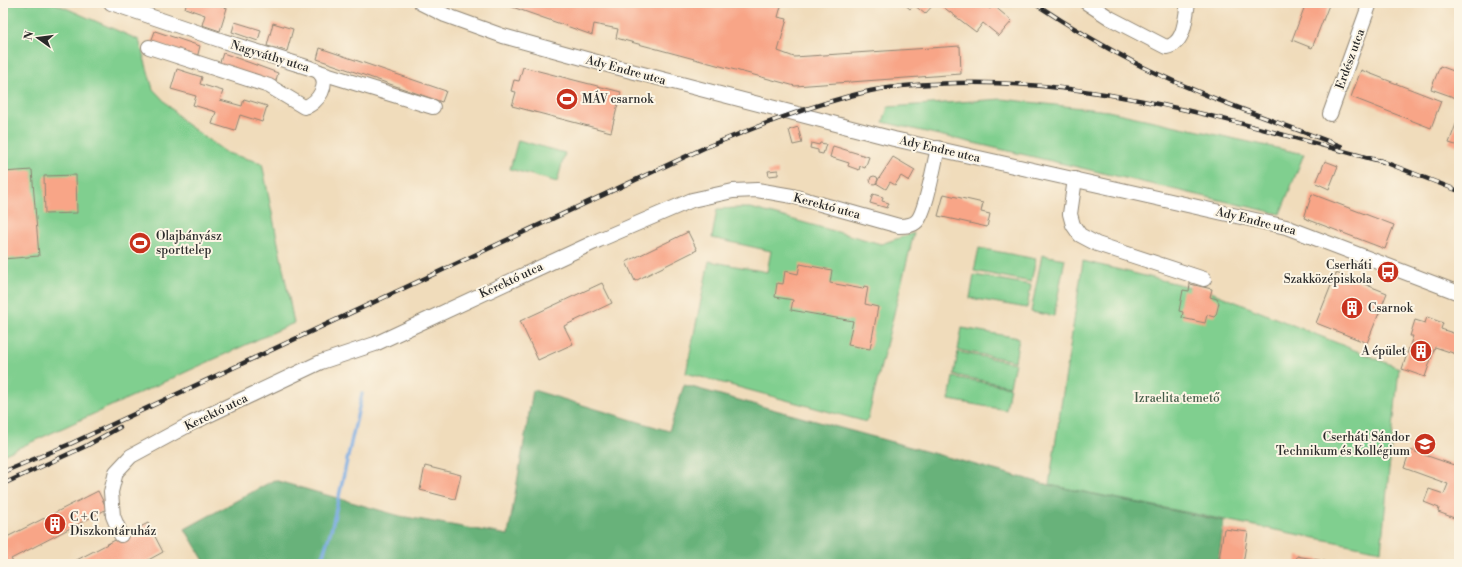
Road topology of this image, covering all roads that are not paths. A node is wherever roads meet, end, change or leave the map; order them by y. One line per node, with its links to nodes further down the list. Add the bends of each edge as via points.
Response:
1 (111, 3): 7 (street, Nagyváthy utca)
2 (421, 3): 10 (street, Ady Endre utca, via 503,36)
3 (1087, 3): 4 (street, via 1166,47 1174,46 1180,40)
4 (1188, 3)
5 (1370, 3): 9 (street, Erdész utca)
6 (149, 47): 7 (street, Nagyváthy utca, via 268,86 304,106 310,105 319,97 323,85)
7 (319, 72): 8 (street)
8 (433, 108)
9 (1330, 114)
10 (938, 148): 11 (street, Ady Endre utca); 14 (street, Kerektó utca, via 922,213 915,223 910,225 899,226 779,193 757,190 705,196 670,208 368,346 314,365 192,423 131,456 116,472 111,492 113,516)
11 (1076, 179): 12 (street, via 1070,214 1073,225 1080,235 1097,244); 13 (street, Ady Endre utca, via 1286,227)
12 (1204, 279)
13 (1459, 293)
14 (121, 535)

